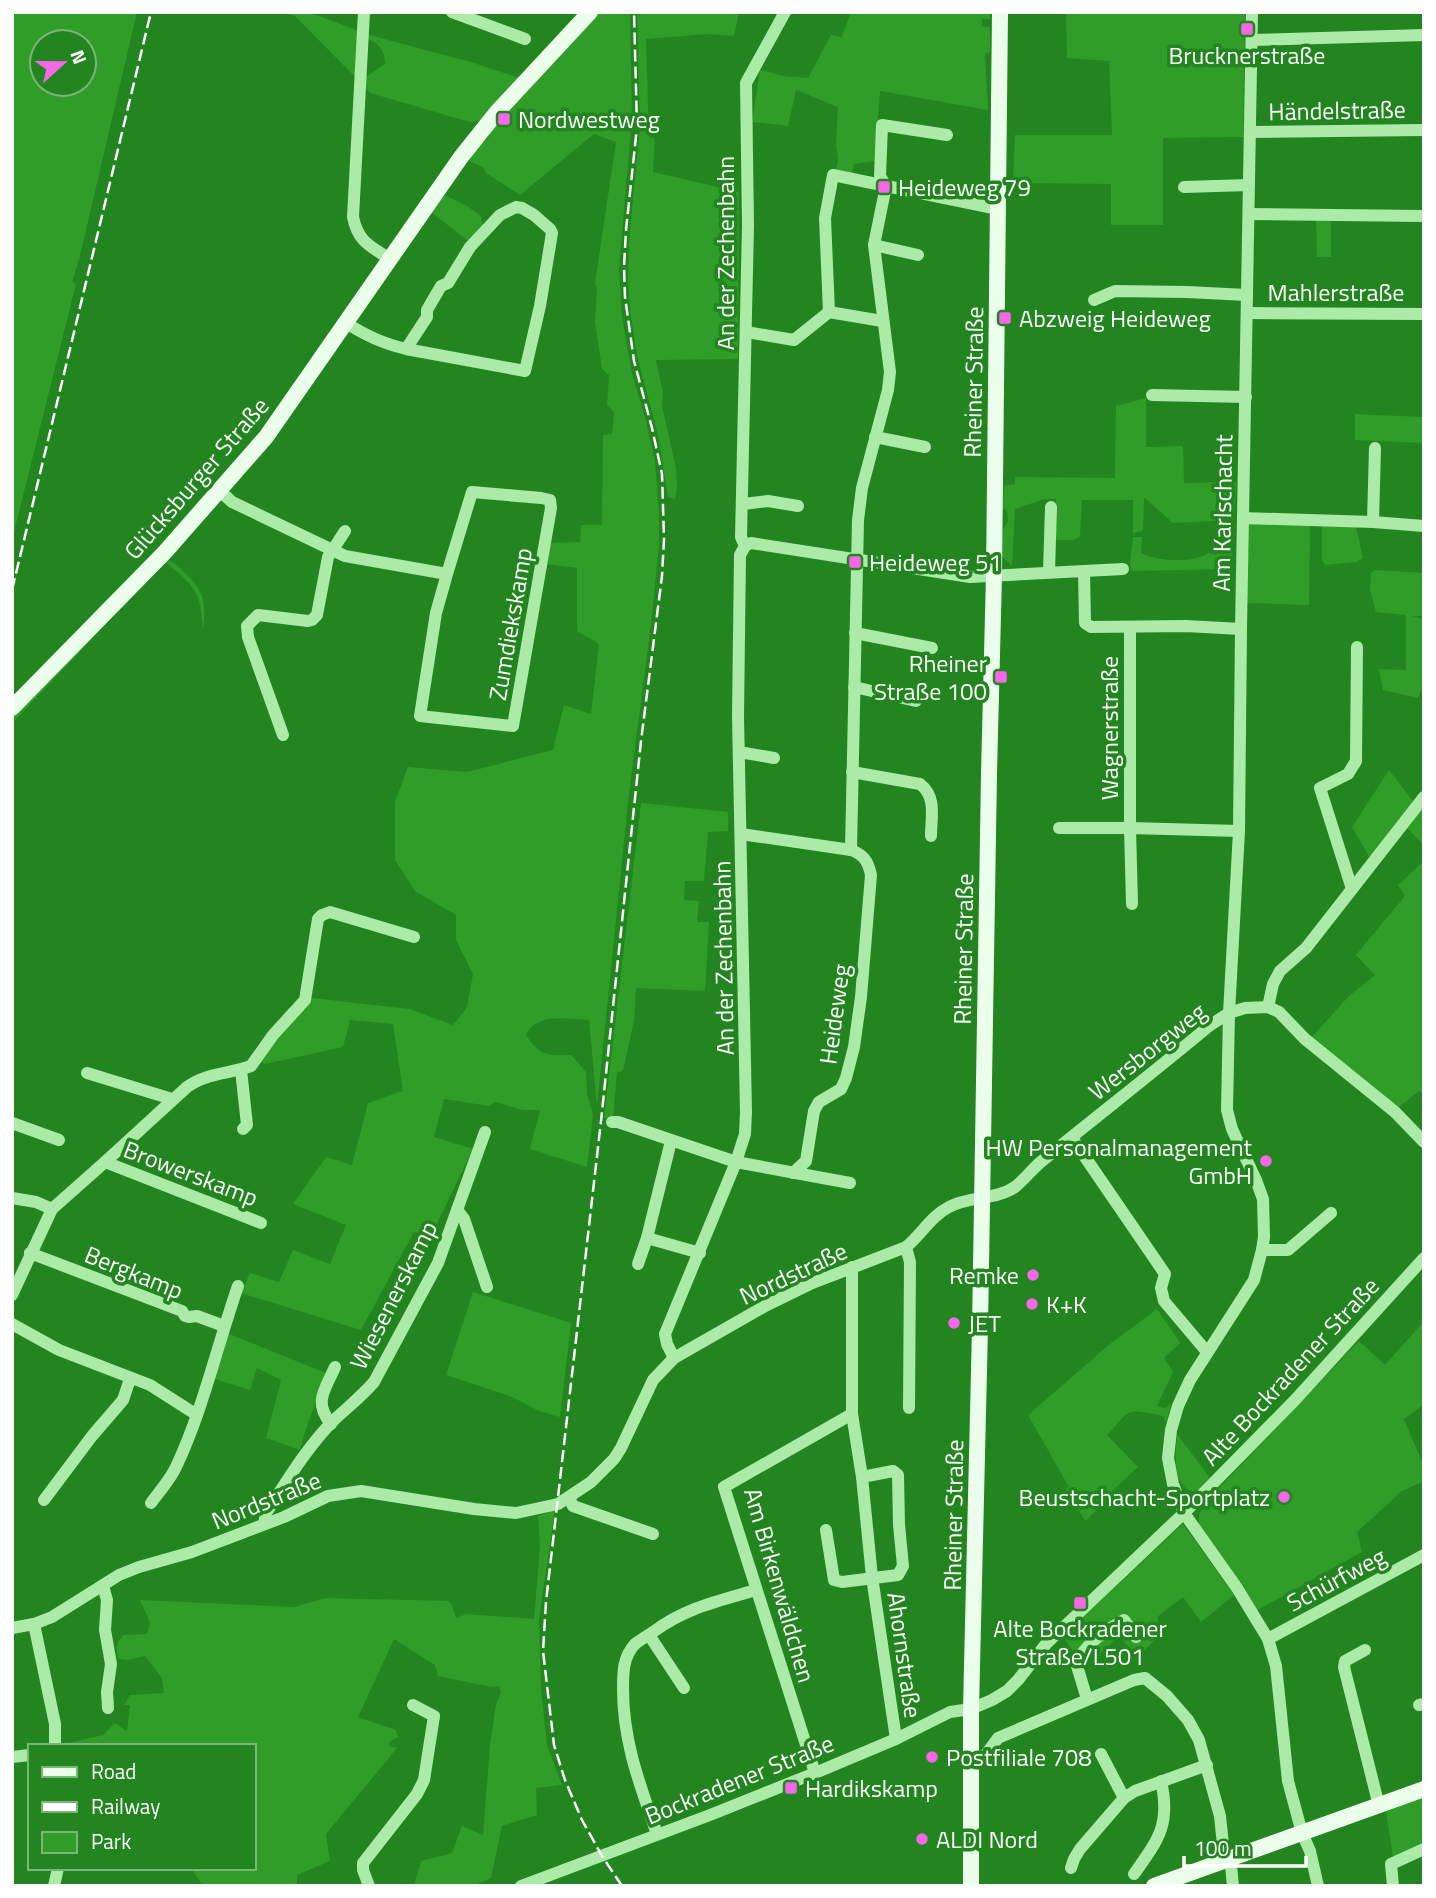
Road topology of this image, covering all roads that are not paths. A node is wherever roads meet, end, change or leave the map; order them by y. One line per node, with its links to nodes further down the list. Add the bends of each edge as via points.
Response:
1 (364, 12): 23 (street, via 353,217 365,243)
2 (452, 12): 8 (street)
3 (590, 12): 23 (main road, Glücksburger Straße, via 497,112)
4 (785, 12): 31 (street, An der Zechenbahn, via 746,83)
5 (1000, 12): 18 (main road, Rheiner Straße)
6 (1252, 12): 9 (street, Am Karlschacht)
7 (1424, 35): 9 (street)
8 (525, 39)
9 (1252, 40): 11 (street, Am Karlschacht)
10 (1424, 130): 11 (street, Händelstraße)
11 (1250, 132): 13 (street, Am Karlschacht)
12 (947, 135): 14 (street, via 882,125 880,176)
13 (1249, 184): 15 (street); 19 (street, Am Karlschacht)
14 (886, 186): 18 (street); 21 (street); 26 (street, via 833,174 825,218)
15 (1184, 187)
16 (510, 194): 17 (street)
17 (516, 207): 32 (street, via 500,215 470,247 448,283 441,286); 32 (street, via 534,215 552,233 525,371)
18 (998, 209): 53 (main road, Rheiner Straße)
19 (1249, 214): 20 (street); 24 (street, Am Karlschacht)
20 (1424, 216)
21 (874, 245): 22 (street); 29 (street)
22 (918, 255)
23 (390, 259): 30 (main road, Glücksburger Straße)
24 (1247, 295): 25 (street, via 1115,291); 27 (street, Am Karlschacht)
25 (1094, 300)
26 (829, 312): 29 (street); 31 (street, via 794,340)
27 (1247, 313): 28 (street, Mahlerstraße); 34 (street, Am Karlschacht)
28 (1424, 314)
29 (883, 321): 35 (street, via 890,372)
30 (346, 323): 32 (street, via 373,339); 38 (main road, Glücksburger Straße, via 266,437)
31 (747, 332): 39 (street, An der Zechenbahn)
32 (406, 349)
33 (1152, 394): 34 (street)
34 (1245, 397): 42 (street, Am Karlschacht)
35 (875, 437): 36 (street); 48 (street, via 860,495)
36 (925, 447)
37 (1376, 448): 43 (street)
38 (219, 490): 47 (street, via 232,502); 61 (main road, Glücksburger Straße, via 165,552)
39 (743, 504): 40 (street, via 768,501); 46 (street, An der Zechenbahn)
40 (798, 506)
41 (1051, 507): 51 (street)
42 (1243, 518): 43 (street); 55 (street, Am Karlschacht)
43 (1373, 522): 44 (street)
44 (1424, 526)
45 (345, 531): 47 (street)
46 (744, 546): 48 (street, via 751,543); 63 (street, An der Zechenbahn, via 740,555)
47 (332, 550): 52 (street); 62 (street, via 314,618 258,615 247,626)
48 (856, 560): 53 (street, via 970,577); 56 (street)
49 (1123, 569): 50 (street)
50 (1084, 571): 51 (street); 54 (street, Wagnerstraße, via 1087,626)
51 (1049, 572): 53 (street)
52 (447, 574): 52 (street, Zumdiekskamp, via 436,613 421,716 513,726 550,500 472,492)
53 (994, 575): 93 (main road, Rheiner Straße)
54 (1130, 628): 55 (street, Wagnerstraße); 68 (street, Wagnerstraße)
55 (1241, 629): 69 (street, Am Karlschacht)
56 (855, 633): 58 (street); 59 (street)
57 (1357, 647): 73 (street, via 1356,761 1348,774 1320,788)
58 (932, 649)
59 (854, 687): 60 (street); 65 (street)
60 (915, 701)
61 (12, 708)
62 (283, 735)
63 (739, 752): 64 (street); 70 (street, An der Zechenbahn)
64 (774, 758)
65 (852, 772): 71 (street, via 927,789 932,797); 72 (street)
66 (1424, 797): 73 (street)
67 (1059, 828): 68 (street, Wagnerstraße)
68 (1130, 828): 69 (street, Wagnerstraße); 74 (street, Wagnerstraße)
69 (1239, 831): 77 (street, Am Karlschacht)
70 (741, 834): 72 (street); 90 (street, An der Zechenbahn, via 746,1112)
71 (931, 836)
72 (851, 850): 91 (street, Heideweg, via 861,854 871,875 854,1047 841,1089 819,1102 814,1111 806,1161)
73 (1352, 889): 76 (street, via 1306,948 1280,971)
74 (1132, 904)
75 (414, 937): 78 (street, via 330,912 322,915 305,1000 251,1066)
76 (1268, 1007): 77 (street, Wersborgweg); 88 (street, via 1395,1112)
77 (1229, 1013): 85 (street, Wersborgweg); 101 (street, Am Karlschacht, via 1227,1110 1263,1199)
78 (241, 1070): 80 (street, Browerskamp, via 196,1080); 83 (street, via 247,1125)
79 (87, 1073): 80 (street, via 108,1086)
80 (172, 1099): 89 (street, Browerskamp)
81 (612, 1122): 87 (street)
82 (12, 1123): 86 (street)
83 (243, 1129)
84 (485, 1132): 96 (street, Wiesenerskamp)
85 (1072, 1138): 93 (street, Wersborgweg, via 1011,1189); 112 (street, via 1165,1274 1161,1287 1164,1301)
86 (59, 1140)
87 (671, 1141): 90 (street); 99 (street)
88 (1424, 1142)
89 (106, 1162): 95 (street, Browerskamp); 98 (street, Browerskamp)
90 (736, 1162): 91 (street); 103 (street, An der Zechenbahn)
91 (793, 1173): 92 (street)
92 (850, 1183)
93 (981, 1197): 100 (street, Nordstraße, via 947,1208); 142 (main road, Rheiner Straße)
94 (12, 1198): 95 (street)
95 (52, 1209): 102 (street, Browerskamp)
96 (457, 1210): 108 (street, Wiesenerskamp); 119 (street, Wiesenerskamp, via 438,1263 374,1382)
97 (1331, 1213): 101 (street, via 1288,1250)
98 (261, 1223)
99 (647, 1238): 103 (street); 105 (street)
100 (906, 1247): 106 (street, Nordstraße); 116 (street, via 910,1262)
101 (1262, 1250): 112 (street, Am Karlschacht, via 1254,1280)
102 (30, 1253): 109 (street, Browerskamp); 111 (street, Bergkamp, via 182,1311 185,1316)
103 (700, 1253): 113 (street, An der Zechenbahn, via 665,1334)
104 (1424, 1258): 124 (street, Alte Bockradener Straße)
105 (638, 1264)
106 (852, 1267): 113 (street, Nordstraße, via 767,1305); 117 (street)
107 (238, 1286): 111 (street)
108 (487, 1287)
109 (12, 1295)
110 (12, 1324): 115 (street, via 59,1350)
111 (224, 1326): 118 (street)
112 (1207, 1352): 124 (street, Am Karlschacht, via 1190,1380 1171,1430 1168,1458)
113 (674, 1358): 121 (street, Nordstraße, via 653,1380 614,1460)
114 (335, 1367): 119 (street, Wiesenerskamp, via 321,1408)
115 (131, 1379): 118 (street, via 150,1385); 122 (street, via 123,1400)
116 (909, 1408)
117 (852, 1414): 120 (street, Ahornstraße); 131 (street, Am Birkenwäldchen, via 724,1487)
118 (197, 1415): 123 (street, via 175,1470)
119 (331, 1424): 125 (street, Wiesenerskamp, via 304,1454 266,1513)
120 (862, 1477): 129 (street, Ahornstraße); 129 (street, Ahornstraße, via 893,1471 898,1475 903,1566 898,1575)
121 (569, 1498): 125 (street, Nordstraße, via 516,1513 361,1491 328,1496); 127 (street, via 573,1506)
122 (44, 1500)
123 (151, 1503)
124 (1184, 1513): 136 (street, Am Karlschacht); 142 (street, Alte Bockradener Straße, via 1045,1644 1007,1691)
125 (264, 1524): 130 (street, Nordstraße, via 139,1567)
126 (826, 1530): 129 (street, Ahornstraße, via 834,1580)
127 (653, 1534)
128 (1424, 1555): 136 (street, Schürfweg)
129 (872, 1577): 143 (street, Ahornstraße)
130 (103, 1586): 132 (street, Nordstraße); 141 (street, via 111,1664)
131 (756, 1590): 134 (street, via 680,1615); 148 (street, Am Birkenwäldchen)
132 (34, 1624): 133 (street, Nordstraße); 144 (street)
133 (12, 1628)
134 (649, 1635): 138 (street); 154 (street, via 635,1644 624,1661 623,1713 631,1759)
135 (1136, 1637): 139 (street, via 1124,1620 1105,1630 1084,1653 1077,1666)
136 (1268, 1639): 153 (street, Am Karlschacht, via 1276,1666 1288,1781)
137 (1365, 1650): 152 (street, via 1345,1661 1344,1667)
138 (684, 1688)
139 (1087, 1699): 145 (street, via 998,1738); 147 (street, via 1144,1678 1188,1720)
140 (413, 1705): 159 (street, via 434,1716 424,1780 363,1863)
141 (108, 1708)
142 (971, 1709): 143 (street, Bockradener Straße, via 950,1712); 161 (main road, Rheiner Straße)
143 (896, 1739): 148 (street, Bockradener Straße)
144 (55, 1744)
145 (987, 1753)
146 (1101, 1754): 151 (street)
147 (1207, 1765): 149 (street); 156 (street)
148 (815, 1773): 154 (street, Bockradener Straße)
149 (1161, 1782): 151 (street); 158 (street, via 1164,1821 1156,1843)
150 (1424, 1789): 152 (main road)
151 (1124, 1798): 157 (street, via 1080,1849)
152 (1379, 1806): 153 (main road)
153 (1302, 1833): 156 (main road); 164 (street, Am Karlschacht)
154 (657, 1834): 160 (street, Bockradener Straße)
155 (1424, 1849): 165 (street, via 1391,1864)
156 (1228, 1859): 162 (main road); 163 (street)
157 (1071, 1868)
158 (1134, 1874)
159 (369, 1886)
160 (522, 1886)
161 (971, 1886)
162 (1154, 1886)
163 (1233, 1886)
164 (1318, 1886)
165 (1392, 1886)

